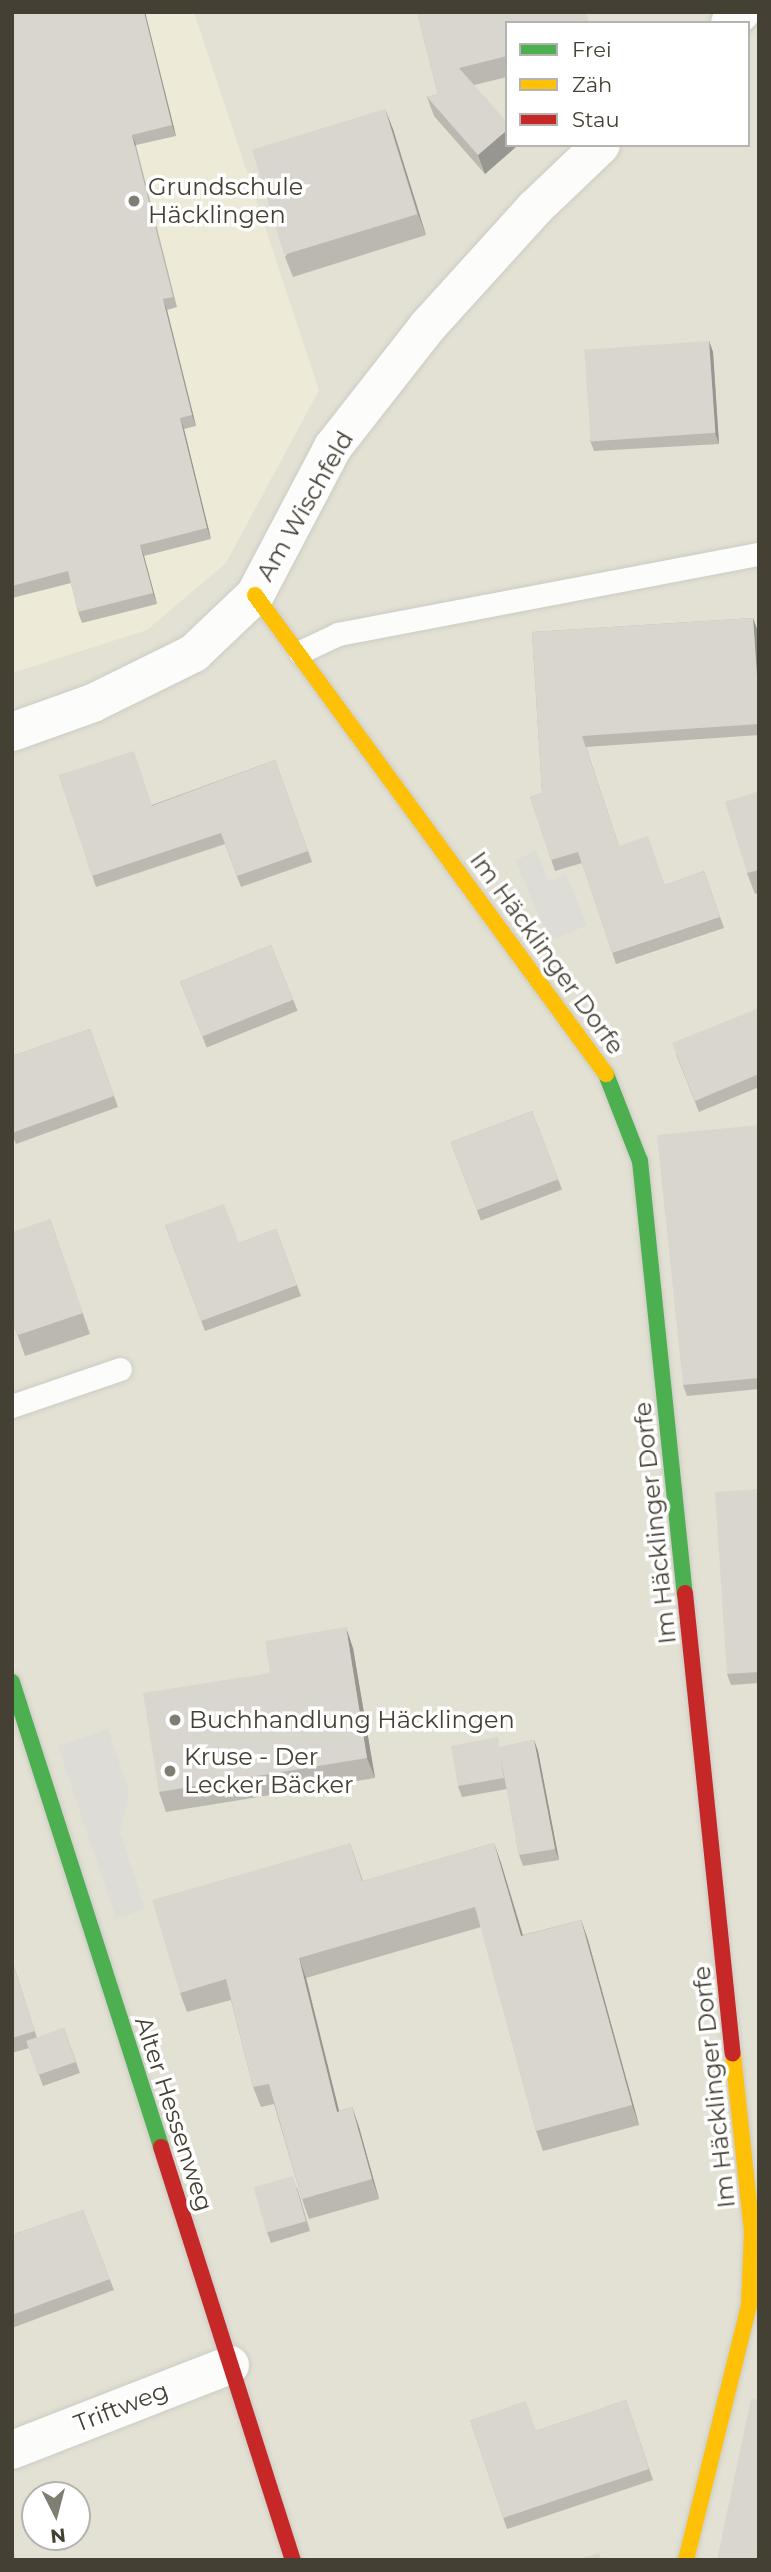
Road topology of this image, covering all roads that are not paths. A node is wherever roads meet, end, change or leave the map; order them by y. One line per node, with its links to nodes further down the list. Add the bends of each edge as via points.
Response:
1 (599, 147): 3 (street, Am Wischfeld, via 535,208 428,326 333,447)
2 (759, 554): 4 (lane, via 338,634)
3 (255, 595): 4 (street, Im Häcklinger Dorfe); 5 (street, Am Wischfeld, via 194,653 93,703)
4 (299, 652): 13 (street, Im Häcklinger Dorfe, via 614,1085 640,1161 752,2232 749,2306)
5 (12, 732)
6 (120, 1369): 7 (lane)
7 (12, 1406)
8 (12, 1682): 9 (street, Alter Hessenweg)
9 (20, 1739): 10 (street, Alter Hessenweg)
10 (230, 2365): 11 (street, Triftweg); 12 (street, Alter Hessenweg)
11 (12, 2450)
12 (293, 2560)
13 (687, 2560)

